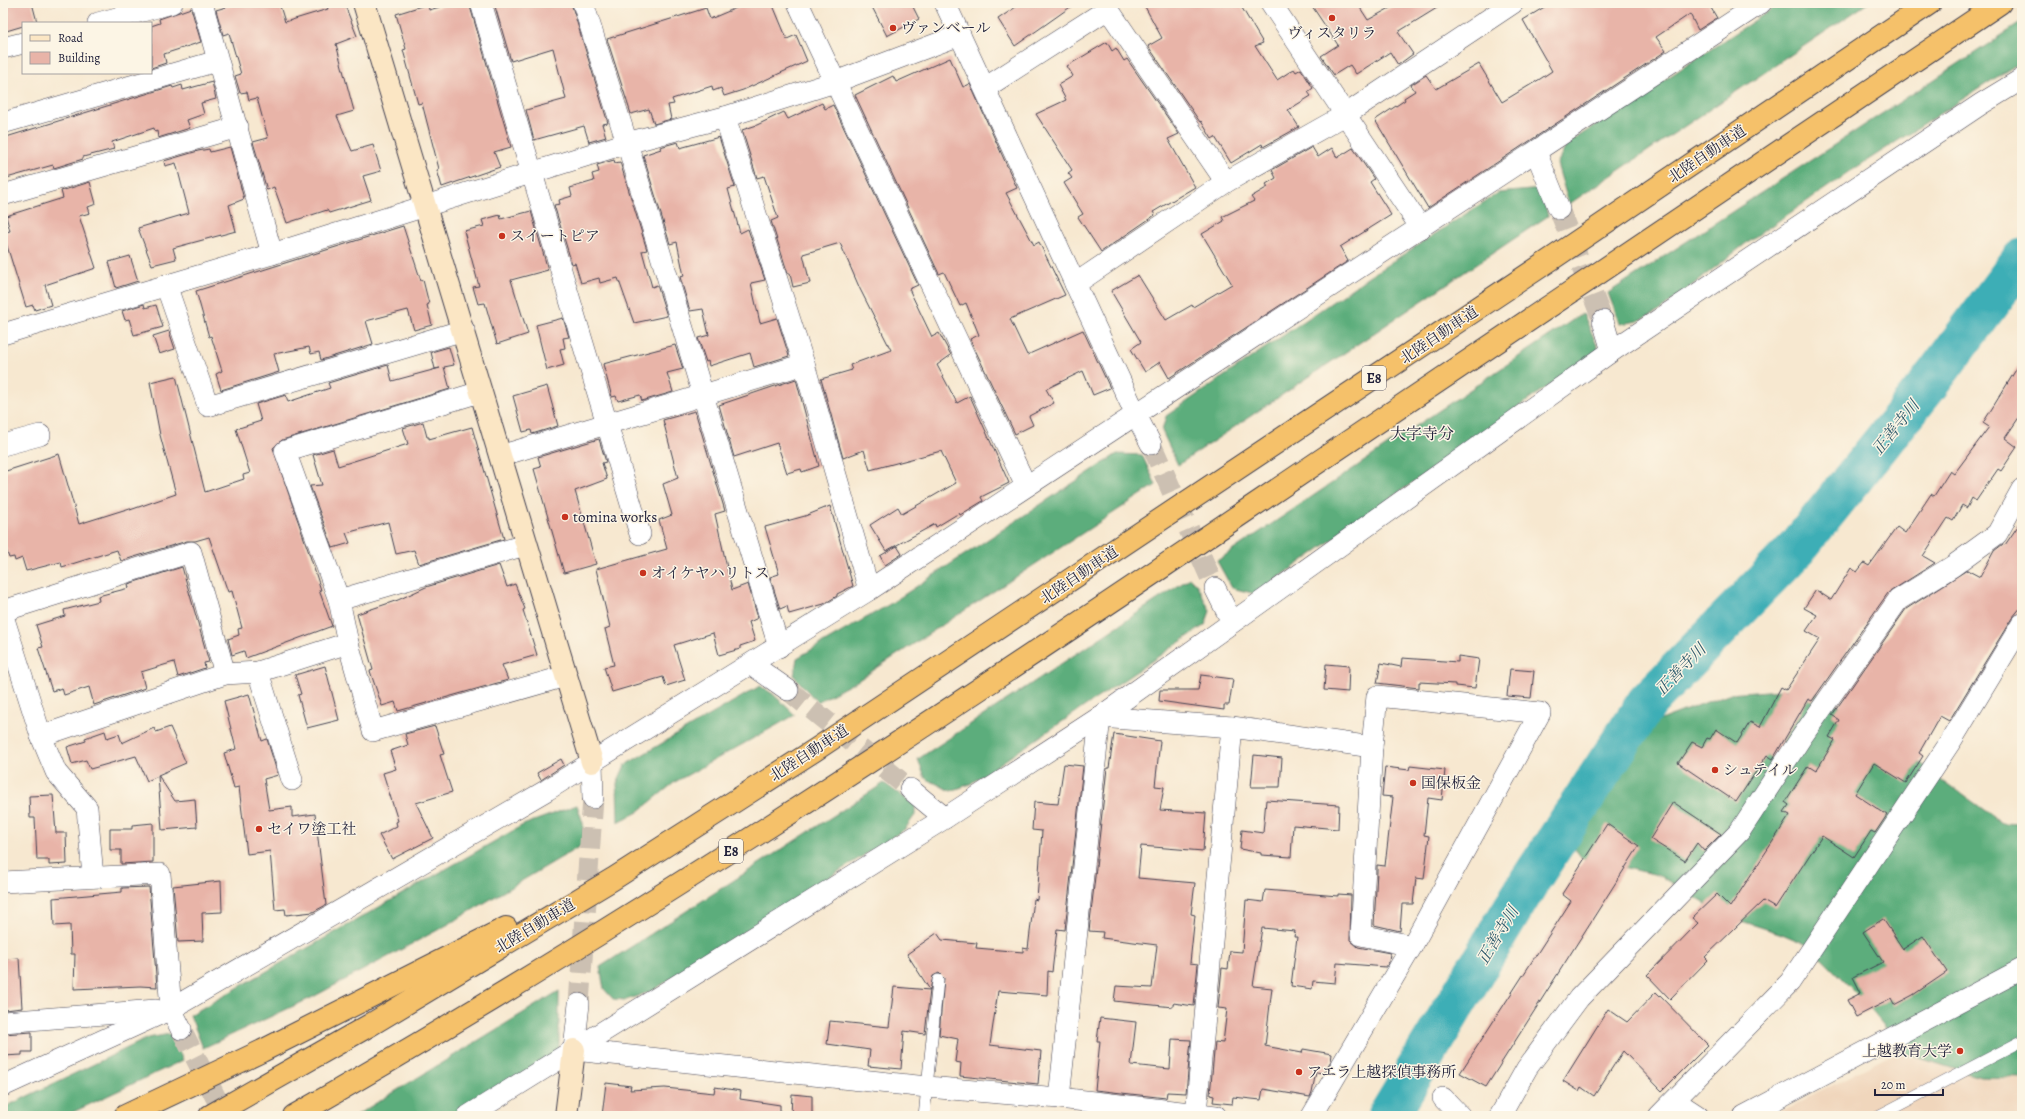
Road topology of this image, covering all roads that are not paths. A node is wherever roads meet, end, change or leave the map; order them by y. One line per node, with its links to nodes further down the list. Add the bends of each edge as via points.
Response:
1 (172, 3): 13 (street)
2 (202, 3): 17 (street)
3 (364, 3): 30 (street)
4 (481, 3): 27 (street)
5 (583, 3): 25 (street)
6 (798, 3): 19 (street)
7 (946, 3): 14 (street)
8 (1271, 3): 21 (street)
9 (1513, 3): 21 (street)
10 (1930, 3): 71 (highway, 北陸自動車道 / E8)
11 (2000, 3): 96 (highway, E8, via 835,786 412,1049)
12 (1748, 7): 26 (street)
13 (102, 22)
14 (960, 35): 19 (street); 20 (street)
15 (22, 43): 16 (street)
16 (3, 48)
17 (217, 61): 23 (street); 24 (street)
18 (2022, 79): 39 (street)
19 (835, 82): 22 (street); 49 (street)
20 (985, 88): 28 (street, via 1108,9); 34 (street)
21 (1345, 115): 28 (street); 32 (street)
22 (725, 117): 25 (street); 40 (street)
23 (3, 123)
24 (238, 127): 29 (street); 33 (street)
25 (628, 143): 27 (street); 42 (street)
26 (1536, 152): 31 (street); 32 (street)
27 (532, 174): 30 (street); 44 (street)
28 (1226, 182): 34 (street)
29 (3, 195)
30 (425, 206): 33 (street); 37 (street)
31 (1559, 209)
32 (1421, 228): 43 (street)
33 (272, 254): 35 (street)
34 (1075, 284): 43 (street)
35 (166, 285): 37 (street, via 208,406); 38 (street)
36 (1603, 321): 39 (street)
37 (464, 330): 41 (street)
38 (3, 334)
39 (1612, 351): 58 (street)
40 (804, 364): 42 (street); 54 (street)
41 (480, 392): 48 (street); 55 (street, via 285,451)
42 (703, 397): 44 (street); 61 (street)
43 (1136, 414): 46 (street); 49 (street)
44 (608, 423): 48 (street); 51 (street)
45 (40, 435): 47 (street)
46 (1151, 444)
47 (3, 445)
48 (500, 456): 52 (street)
49 (1026, 486): 54 (street)
50 (2022, 489): 102 (street, via 1997,534 1953,566 1898,600 1740,831 1579,998 1527,1068)
51 (640, 534)
52 (525, 545): 55 (street); 65 (street)
53 (1215, 588): 58 (street)
54 (869, 590): 61 (street)
55 (339, 600): 60 (street)
56 (3, 611): 64 (street, via 191,552)
57 (3, 616): 69 (street)
58 (1232, 622): 67 (street)
59 (2022, 624): 92 (street, via 1951,741 1790,982)
60 (348, 643): 63 (street); 65 (street, via 373,730)
61 (779, 647): 62 (street)
62 (751, 664): 66 (street); 72 (street)
63 (258, 672): 64 (street); 73 (street)
64 (224, 674): 69 (street)
65 (566, 676): 72 (street)
66 (788, 690)
67 (1100, 717): 68 (street); 76 (street); 90 (street)
68 (1232, 727): 70 (street); 93 (street)
69 (42, 736): 77 (street, via 56,772 86,808)
70 (1372, 747): 79 (street, via 1361,935); 79 (street, via 1377,696 1540,713)
71 (815, 750): 94 (highway, via 748,783 511,926 262,1051); 95 (highway, 北陸自動車道 / E8, via 613,879 370,1025)
72 (592, 762): 75 (street); 83 (street)
73 (292, 780)
74 (910, 789): 76 (street)
75 (593, 798)
76 (945, 818): 87 (street)
77 (93, 877): 78 (street); 83 (street, via 160,874)
78 (3, 882)
79 (1412, 946): 100 (street)
80 (2022, 969): 105 (street)
81 (938, 980): 89 (lane)
82 (579, 1004): 87 (street)
83 (171, 1009): 84 (street); 85 (street); 88 (street)
84 (3, 1022)
85 (181, 1029)
86 (2022, 1041): 106 (lane)
87 (574, 1050): 89 (street); 97 (street); 98 (street)
88 (3, 1086)
89 (927, 1087): 90 (street); 99 (lane)
90 (1059, 1098): 93 (street)
91 (1443, 1098): 101 (street)
92 (1675, 1101): 103 (street); 104 (street)
93 (1206, 1115)
94 (125, 1116)
95 (210, 1116)
96 (294, 1116)
97 (468, 1116)
98 (566, 1116)
99 (924, 1116)
100 (1312, 1116)
101 (1460, 1116)
102 (1500, 1116)
103 (1659, 1116)
104 (1698, 1116)
105 (1744, 1116)
106 (1878, 1116)

